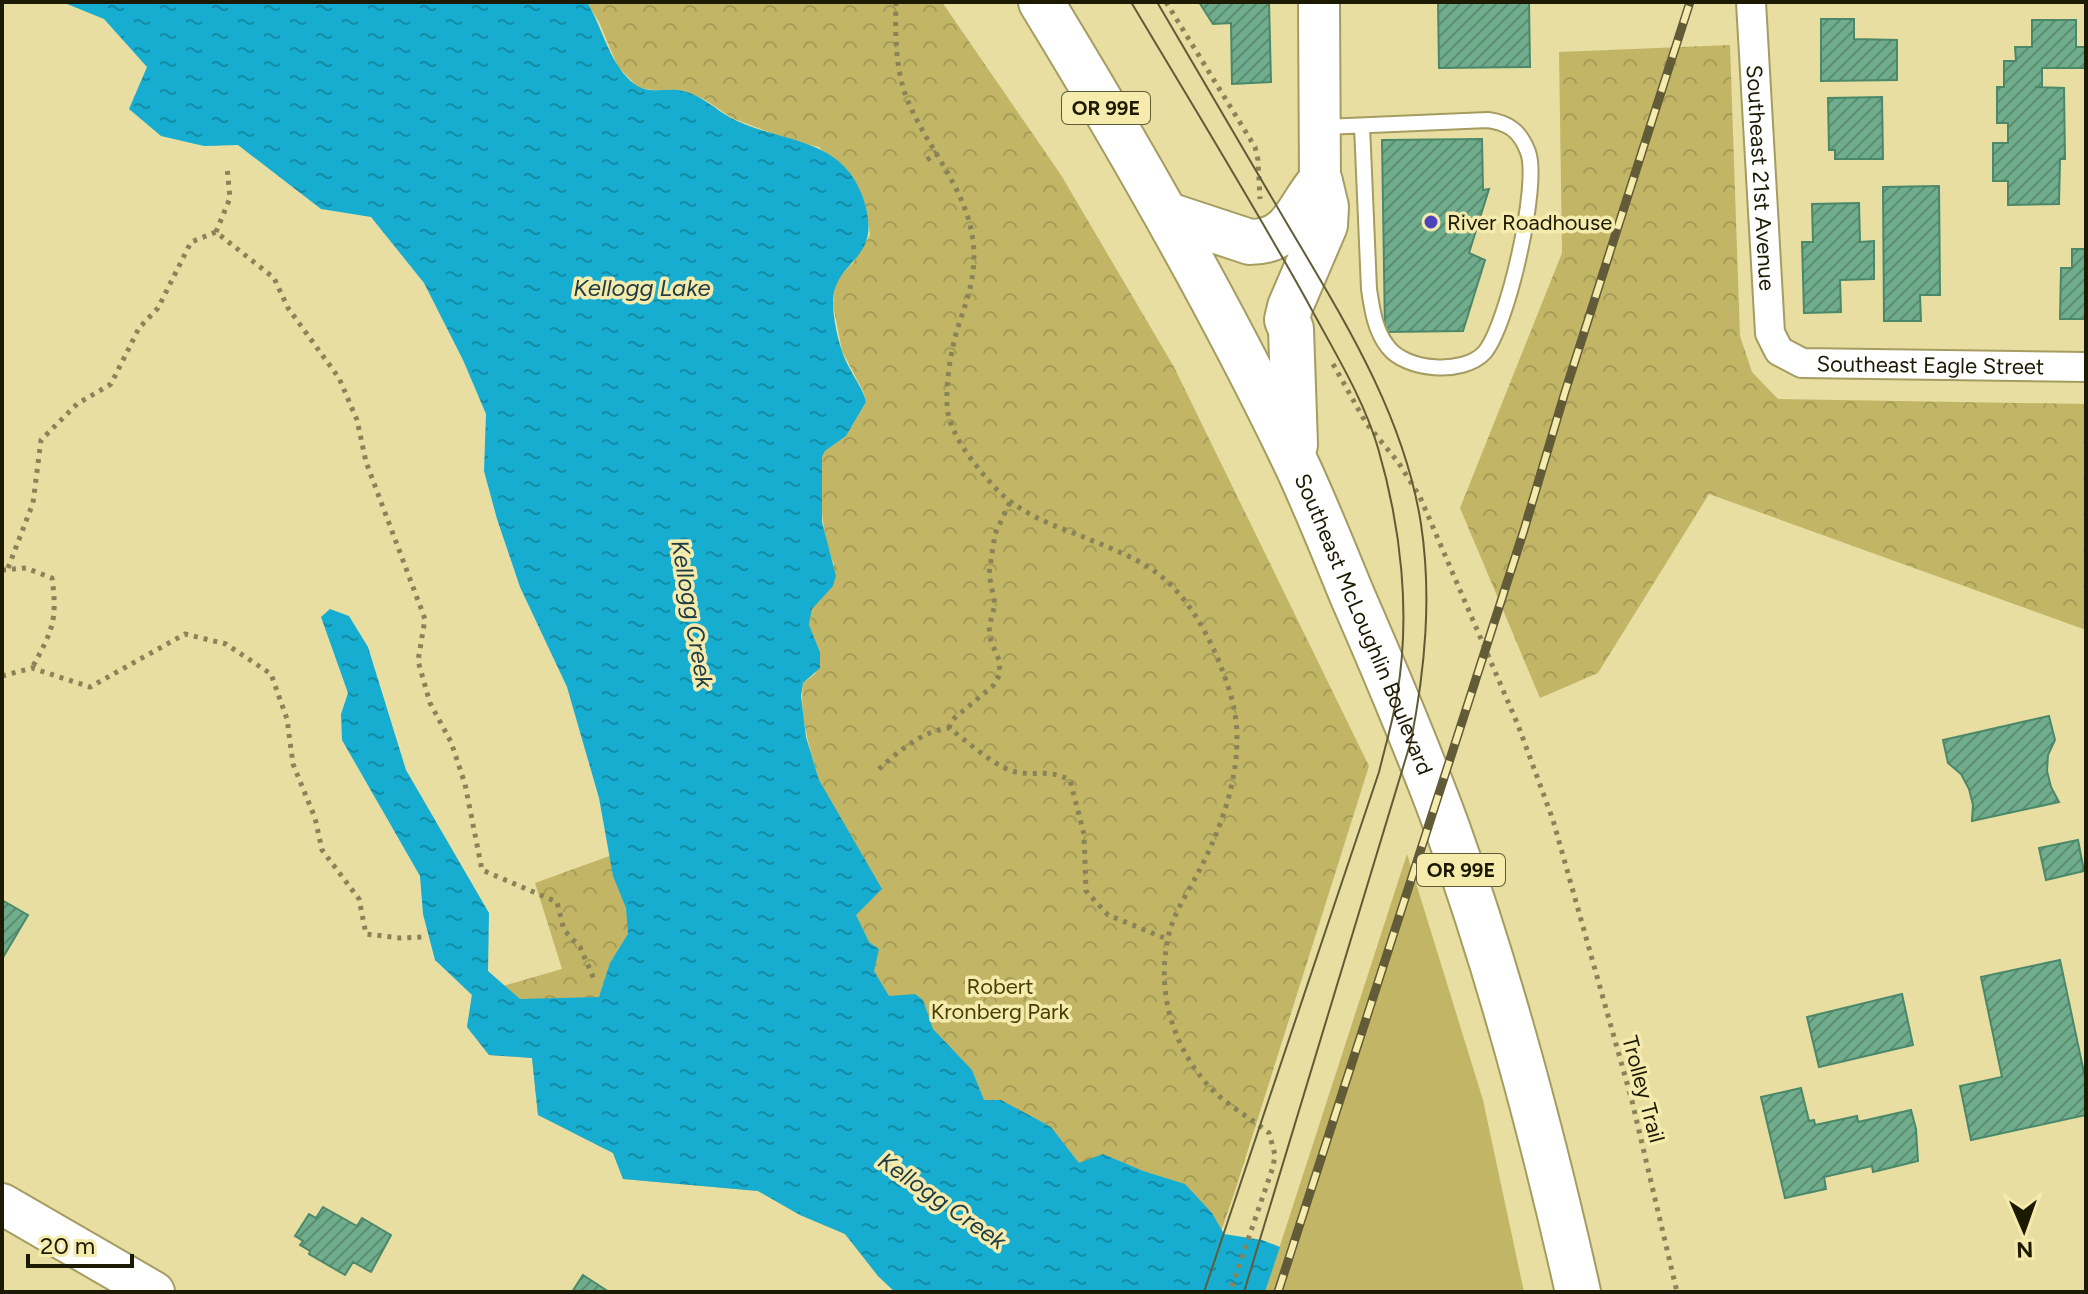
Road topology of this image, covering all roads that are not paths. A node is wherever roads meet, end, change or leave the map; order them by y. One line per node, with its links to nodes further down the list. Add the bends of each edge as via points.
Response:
1 (1041, 2): 7 (main road, Southeast McLoughlin Boulevard / OR 99E)
2 (1319, 2): 5 (street)
3 (1751, 2): 8 (street, Southeast 21st Avenue, via 1770,333)
4 (1362, 126): 4 (lane, via 1502,122 1515,129 1528,152 1531,185 1512,279 1492,339 1468,363 1415,363 1392,352 1382,338 1369,289); 5 (lane)
5 (1319, 127): 6 (street)
6 (1320, 182): 7 (main road, via 1297,219 1270,239 1250,242); 10 (main road, via 1325,225 1287,320)
7 (1168, 215): 10 (main road, Southeast McLoughlin Boulevard / OR 99E)
8 (1779, 351): 9 (street, Southeast Eagle Street, via 1802,363)
9 (2086, 367)
10 (1296, 463): 13 (main road, Southeast McLoughlin Boulevard / OR 99E, via 1447,830 1532,1098)
11 (2, 1204): 12 (street)
12 (154, 1292)
13 (1578, 1292)

